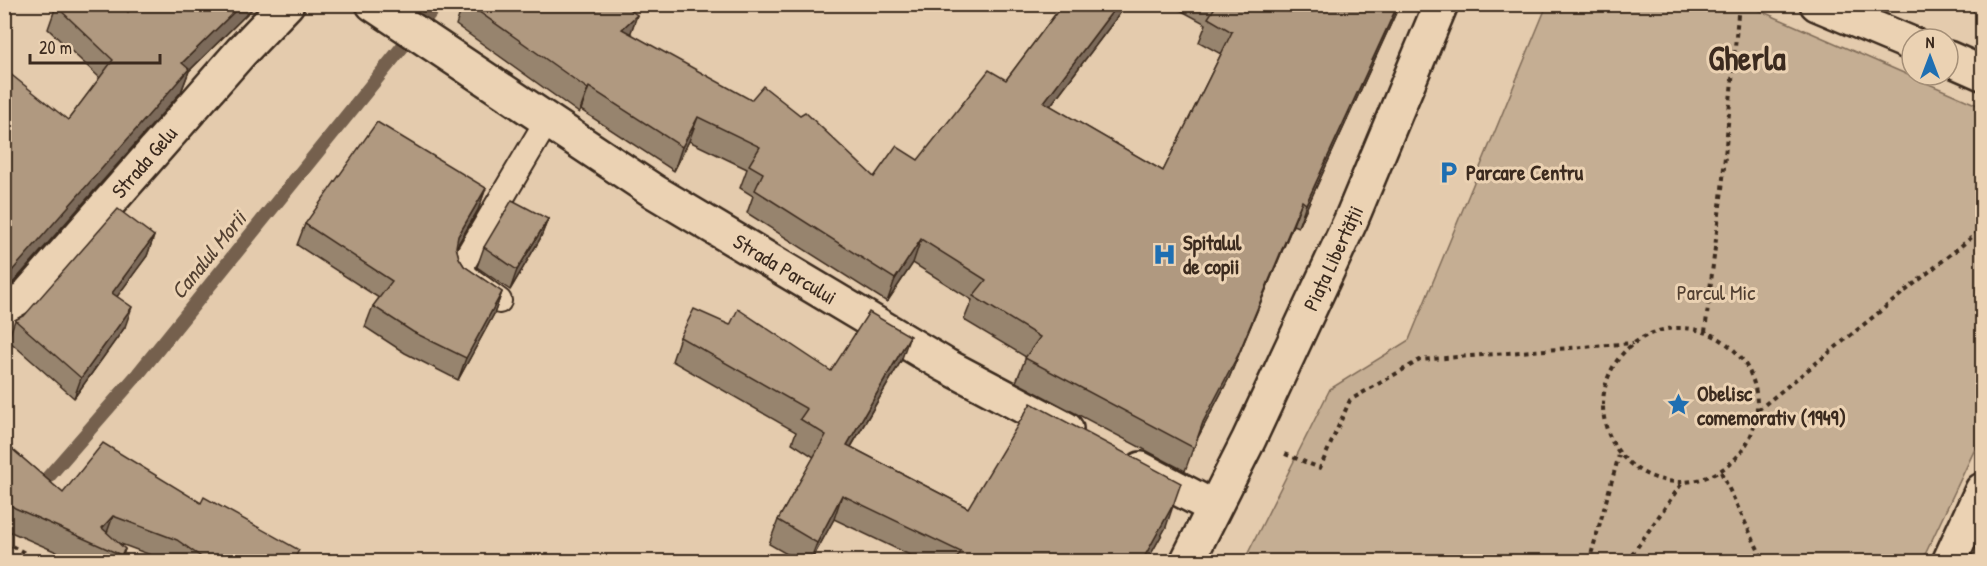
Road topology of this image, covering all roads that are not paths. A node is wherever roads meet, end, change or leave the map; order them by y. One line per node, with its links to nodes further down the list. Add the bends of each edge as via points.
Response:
1 (287, 4): 10 (street, Strada Gelu)
2 (373, 4): 8 (street, Strada Parcului)
3 (1441, 4): 12 (street, Piața Libertății, via 1351,220)
4 (1817, 4): 5 (street)
5 (1900, 39)
6 (1960, 63): 7 (street)
7 (1983, 73)
8 (547, 121): 9 (lane, via 462,265 465,276); 12 (street, Strada Parcului, via 655,192 945,365)
9 (499, 301)
10 (4, 322)
11 (1983, 490): 14 (street)
12 (1214, 507): 13 (street, Piața Libertății)
13 (1187, 561)
14 (1949, 561)

